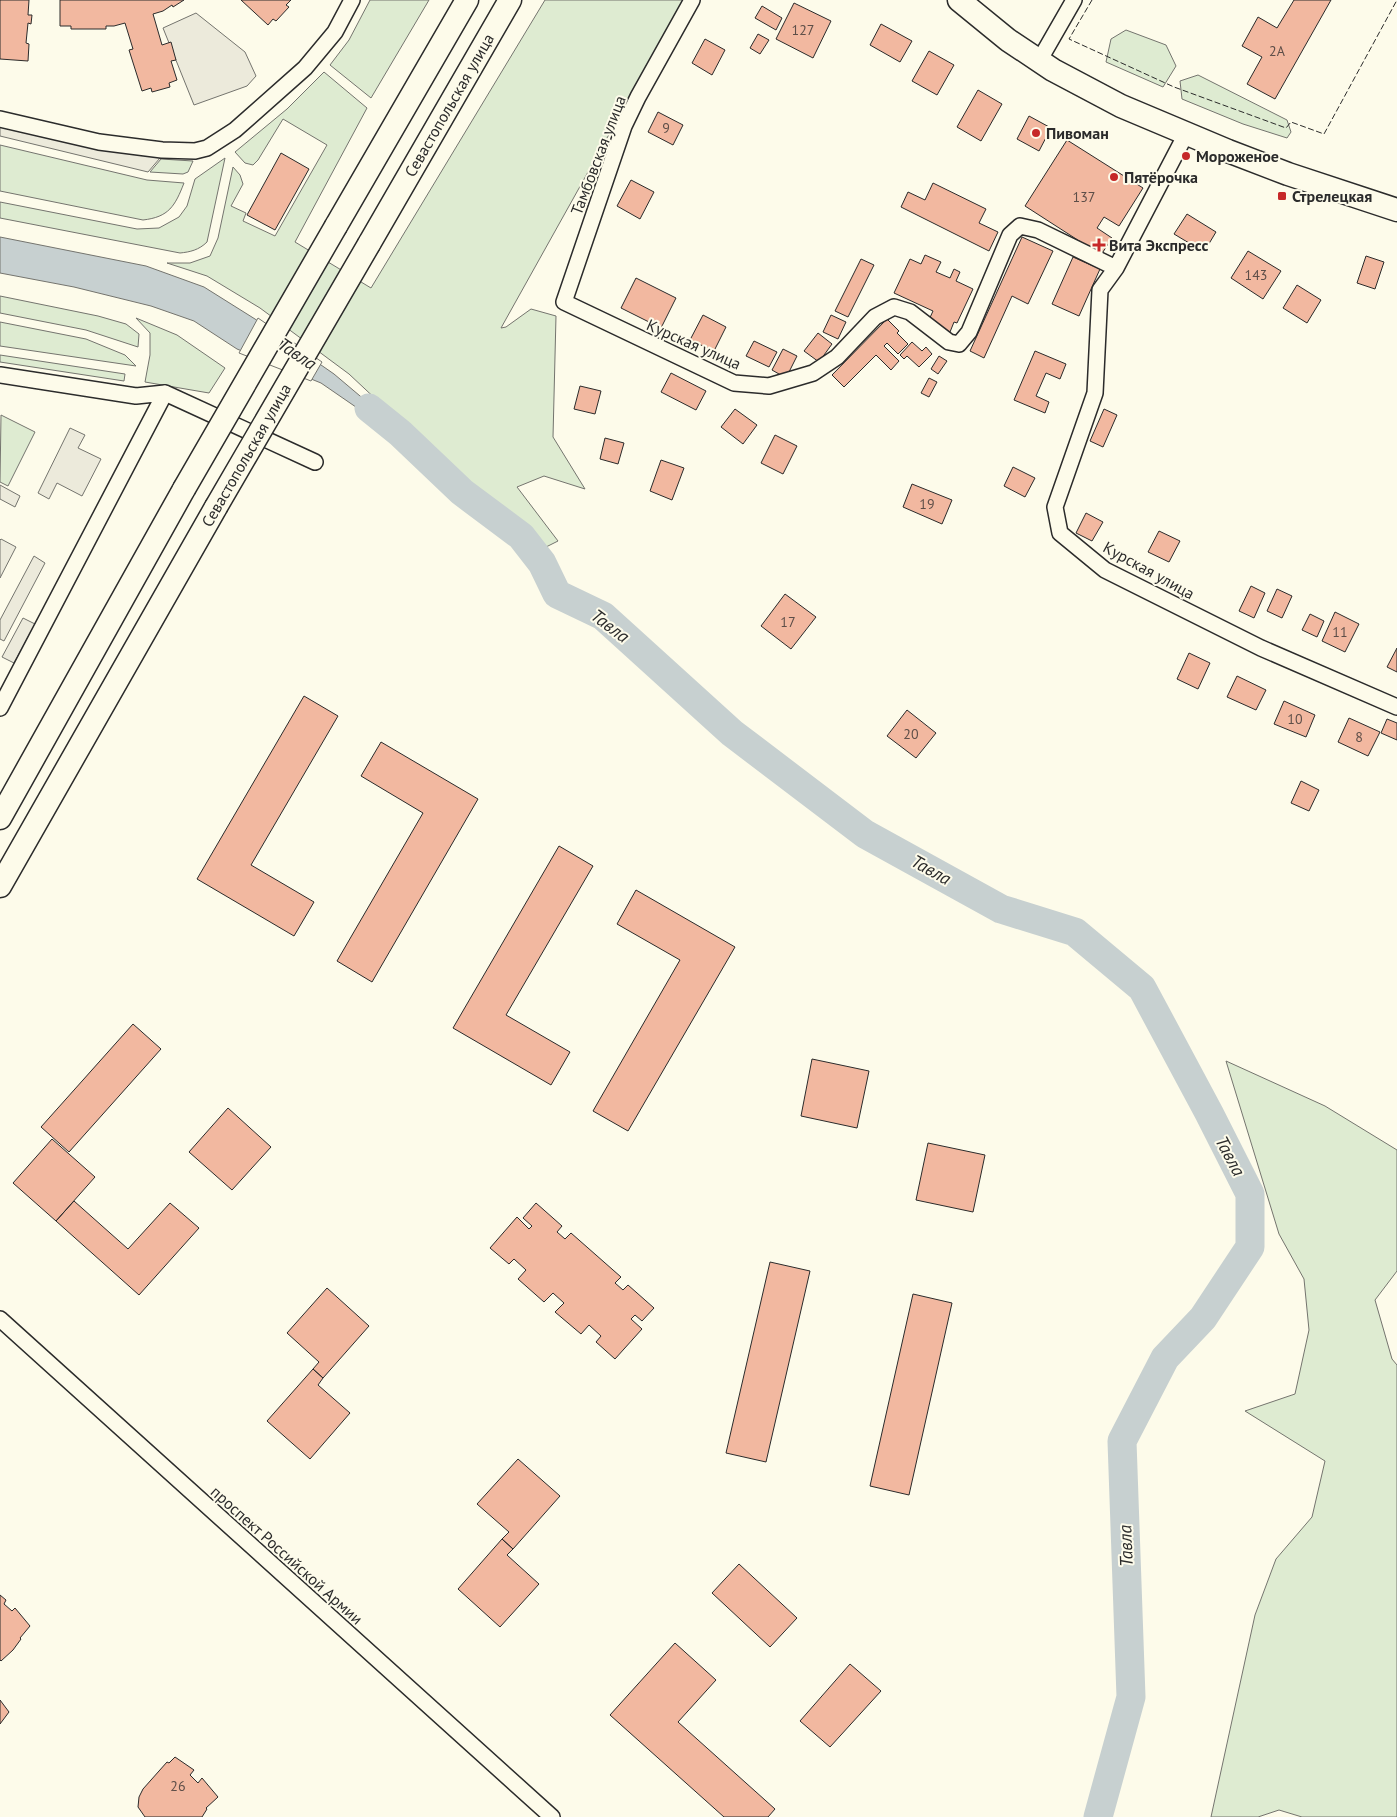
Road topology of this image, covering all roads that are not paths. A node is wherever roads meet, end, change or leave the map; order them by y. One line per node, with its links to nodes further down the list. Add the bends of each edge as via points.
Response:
1 (352, 0): 8 (street, via 335,32 305,68 235,130 207,148 162,150 99,142)
2 (467, 0): 18 (main road, bridge, via 184,489)
3 (510, 0): 19 (main road, Севастопольская улица, bridge)
4 (692, 0): 12 (street, Тамбовская улица, via 624,126)
5 (959, 0): 7 (main road)
6 (1074, 0): 7 (street)
7 (1038, 61): 9 (main road, via 1076,84)
8 (0, 119)
9 (1186, 134): 10 (main road, via 1288,174); 11 (street, Курская улица)
10 (1397, 210)
11 (1116, 268): 12 (street, Курская улица, via 1038,230 1020,226 1010,235 969,332 958,344 950,342 910,312 894,307 875,316 837,357 813,373 769,386 734,383); 16 (street, Курская улица, via 1100,290 1094,393 1054,507 1060,533 1105,570 1261,648)
12 (564, 302)
13 (0, 375): 14 (street, via 136,396)
14 (165, 393): 15 (street); 17 (street)
15 (315, 462)
16 (1397, 707)
17 (0, 708)
18 (0, 818)
19 (0, 886)
20 (0, 1319): 21 (street, проспект Российской Армии)
21 (552, 1817)

